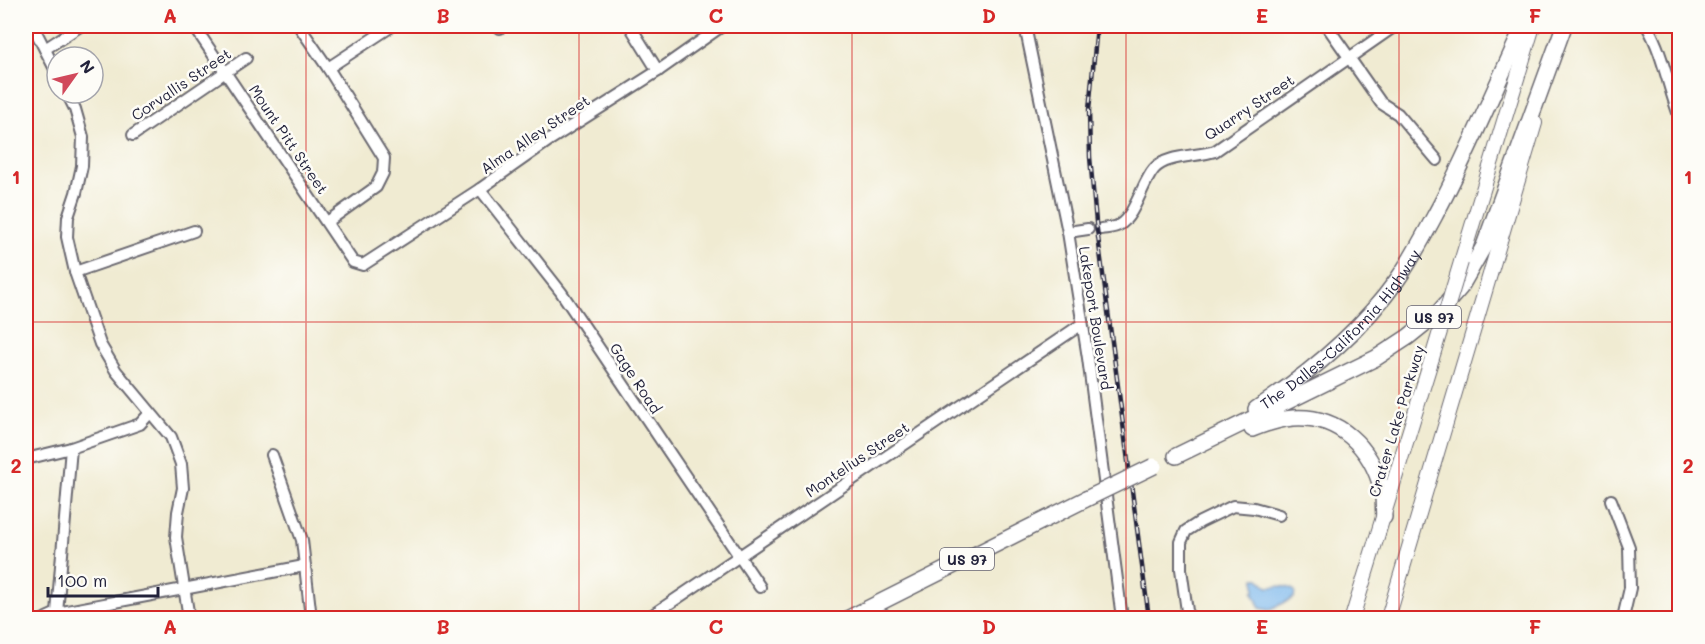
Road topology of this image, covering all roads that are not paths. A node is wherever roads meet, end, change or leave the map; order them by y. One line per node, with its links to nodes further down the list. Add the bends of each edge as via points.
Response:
1 (33, 26): 16 (street)
2 (80, 26): 15 (street)
3 (194, 26): 22 (street, Mount Pitt Street)
4 (299, 26): 20 (street)
5 (392, 26): 20 (street)
6 (630, 26): 21 (street)
7 (722, 26): 21 (street, Alma Alley Street)
8 (1025, 26): 32 (street, Lakeport Boulevard)
9 (1327, 26): 19 (street)
10 (1395, 26): 19 (street, Quarry Street)
11 (1524, 26): 39 (highway, The Dalles-California Highway / US 97, via 1449,187 1397,280 1341,343 1292,385)
12 (1533, 26): 43 (main road, Crater Lake Parkway, bridge)
13 (1564, 26): 17 (highway, US 97)
14 (1647, 26): 24 (street)
15 (51, 45)
16 (45, 49)
17 (1555, 53): 39 (highway, US 97, via 1484,246 1460,288 1439,312 1376,358); 57 (main road)
18 (246, 58): 22 (street, Corvallis Street)
19 (1349, 58): 26 (street, via 1381,103 1398,114); 29 (street, Quarry Street, via 1215,151 1168,159 1154,169 1120,225)
20 (328, 68): 28 (street, via 384,158 383,173 376,187)
21 (658, 71): 27 (street, Alma Alley Street)
22 (225, 72): 25 (street, Corvallis Street); 28 (street, Mount Pitt Street)
23 (73, 105): 34 (street, via 83,138 78,184 68,217 67,237)
24 (1680, 118)
25 (133, 135)
26 (1437, 160)
27 (480, 189): 33 (street, Alma Alley Street); 44 (street, Gage Road, via 561,292)
28 (327, 222): 33 (street, Mount Pitt Street, via 354,262)
29 (1101, 229)
30 (1088, 230): 32 (street)
31 (194, 231): 34 (street)
32 (1068, 232): 35 (street, Lakeport Boulevard)
33 (363, 265)
34 (75, 272): 36 (street, via 100,344)
35 (1083, 324): 44 (street, Montelius Street); 54 (street, Lakeport Boulevard)
36 (150, 413): 37 (street, via 140,424); 47 (street, via 171,437 181,464 183,488 176,537)
37 (71, 448): 40 (street); 48 (street)
38 (272, 455): 45 (street, via 302,540)
39 (1176, 456): 43 (highway, via 1292,418 1336,426 1367,453 1383,492); 53 (highway, The Dalles-California Highway / US 97, bridge)
40 (26, 459)
41 (1611, 500): 58 (street, via 1629,547 1630,588)
42 (1279, 515): 55 (street, via 1233,506 1186,531 1181,542 1181,569)
43 (1383, 517): 56 (main road, Crater Lake Parkway)
44 (738, 557): 46 (street, Gage Road); 52 (street, Montelius Street)
45 (304, 566): 47 (street); 51 (street)
46 (760, 587)
47 (183, 590): 48 (street); 50 (street)
48 (57, 613): 49 (street)
49 (46, 618)
50 (189, 618)
51 (311, 618)
52 (648, 618)
53 (849, 618)
54 (1122, 618)
55 (1188, 618)
56 (1352, 618)
57 (1388, 618)
58 (1623, 618)

